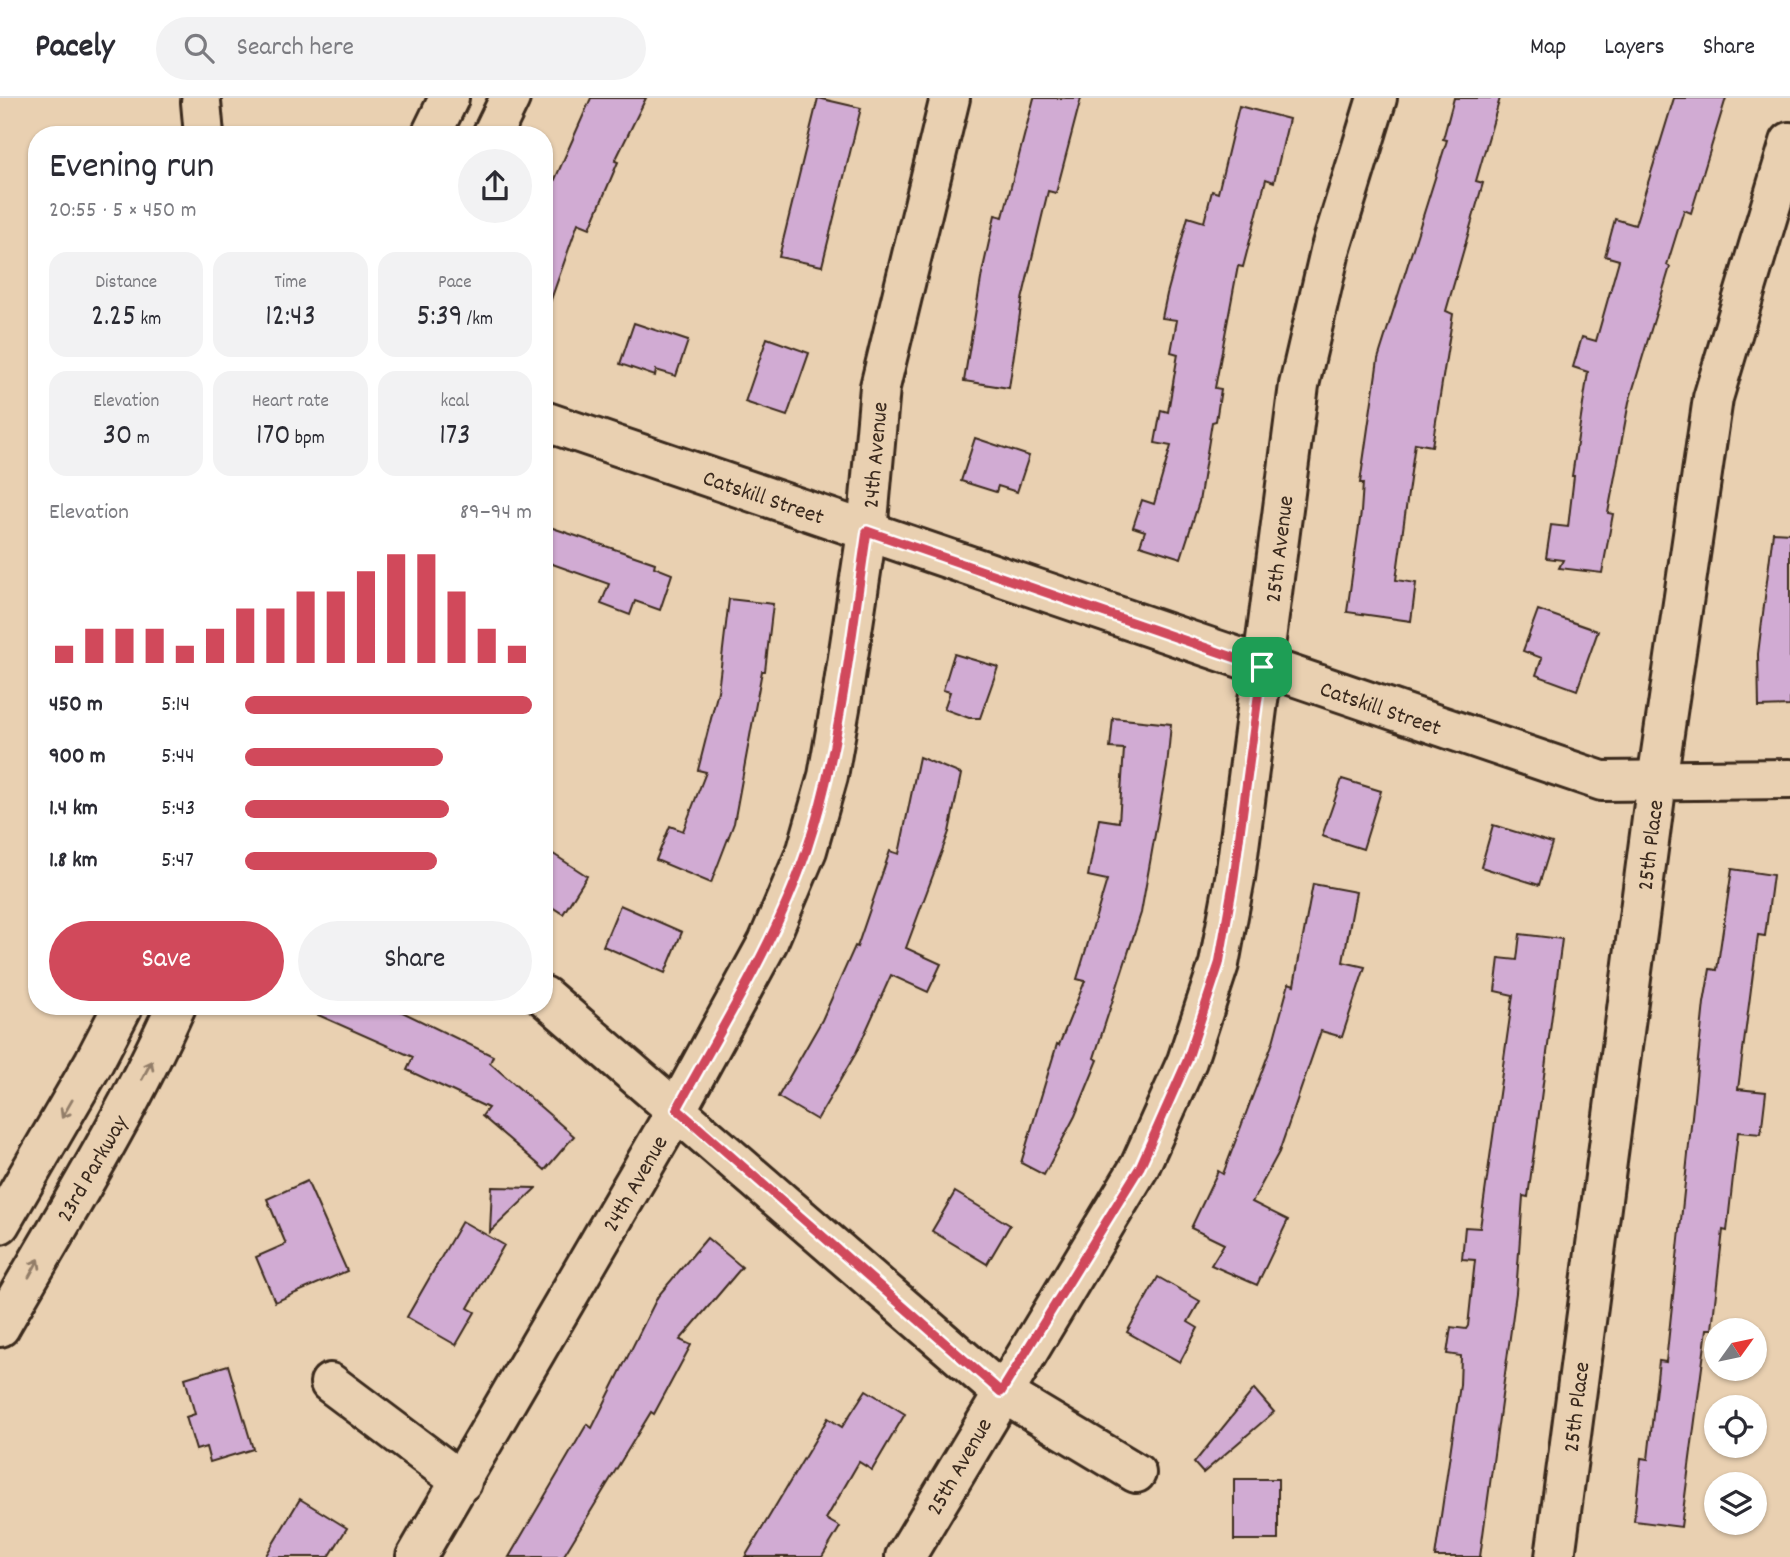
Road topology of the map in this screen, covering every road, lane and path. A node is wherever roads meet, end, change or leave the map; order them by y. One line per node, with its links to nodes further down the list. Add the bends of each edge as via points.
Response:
1 (449, 98): 5 (street)
2 (510, 98): 6 (street)
3 (950, 98): 9 (street, 24th Avenue, via 880,387)
4 (1377, 98): 10 (street, 25th Avenue, via 1330,251 1299,385)
5 (435, 126)
6 (496, 126)
7 (1790, 142): 12 (street, 25th Place, via 1713,398)
8 (553, 424): 9 (street, Catskill Street)
9 (867, 531): 10 (street, Catskill Street); 16 (street, 24th Avenue, via 828,776 807,850 768,942)
10 (1262, 667): 12 (street, Catskill Street, via 1602,781); 20 (street, 25th Avenue, via 1219,964 1187,1061 1140,1167)
11 (1790, 779): 12 (street, Catskill Street)
12 (1657, 781): 25 (street, 25th Place)
13 (553, 1004): 16 (street)
14 (118, 1015): 17 (street, one-way to 17)
15 (172, 1015): 18 (street, 23rd Parkway, one-way to 15, via 104,1151)
16 (677, 1109): 20 (street); 22 (street, 24th Avenue)
17 (0, 1224)
18 (0, 1327)
19 (330, 1383): 22 (street)
20 (1001, 1392): 21 (street); 24 (street, 25th Avenue)
21 (1136, 1473)
22 (462, 1482): 23 (street, 24th Avenue)
23 (416, 1557)
24 (905, 1557)
25 (1555, 1557)

